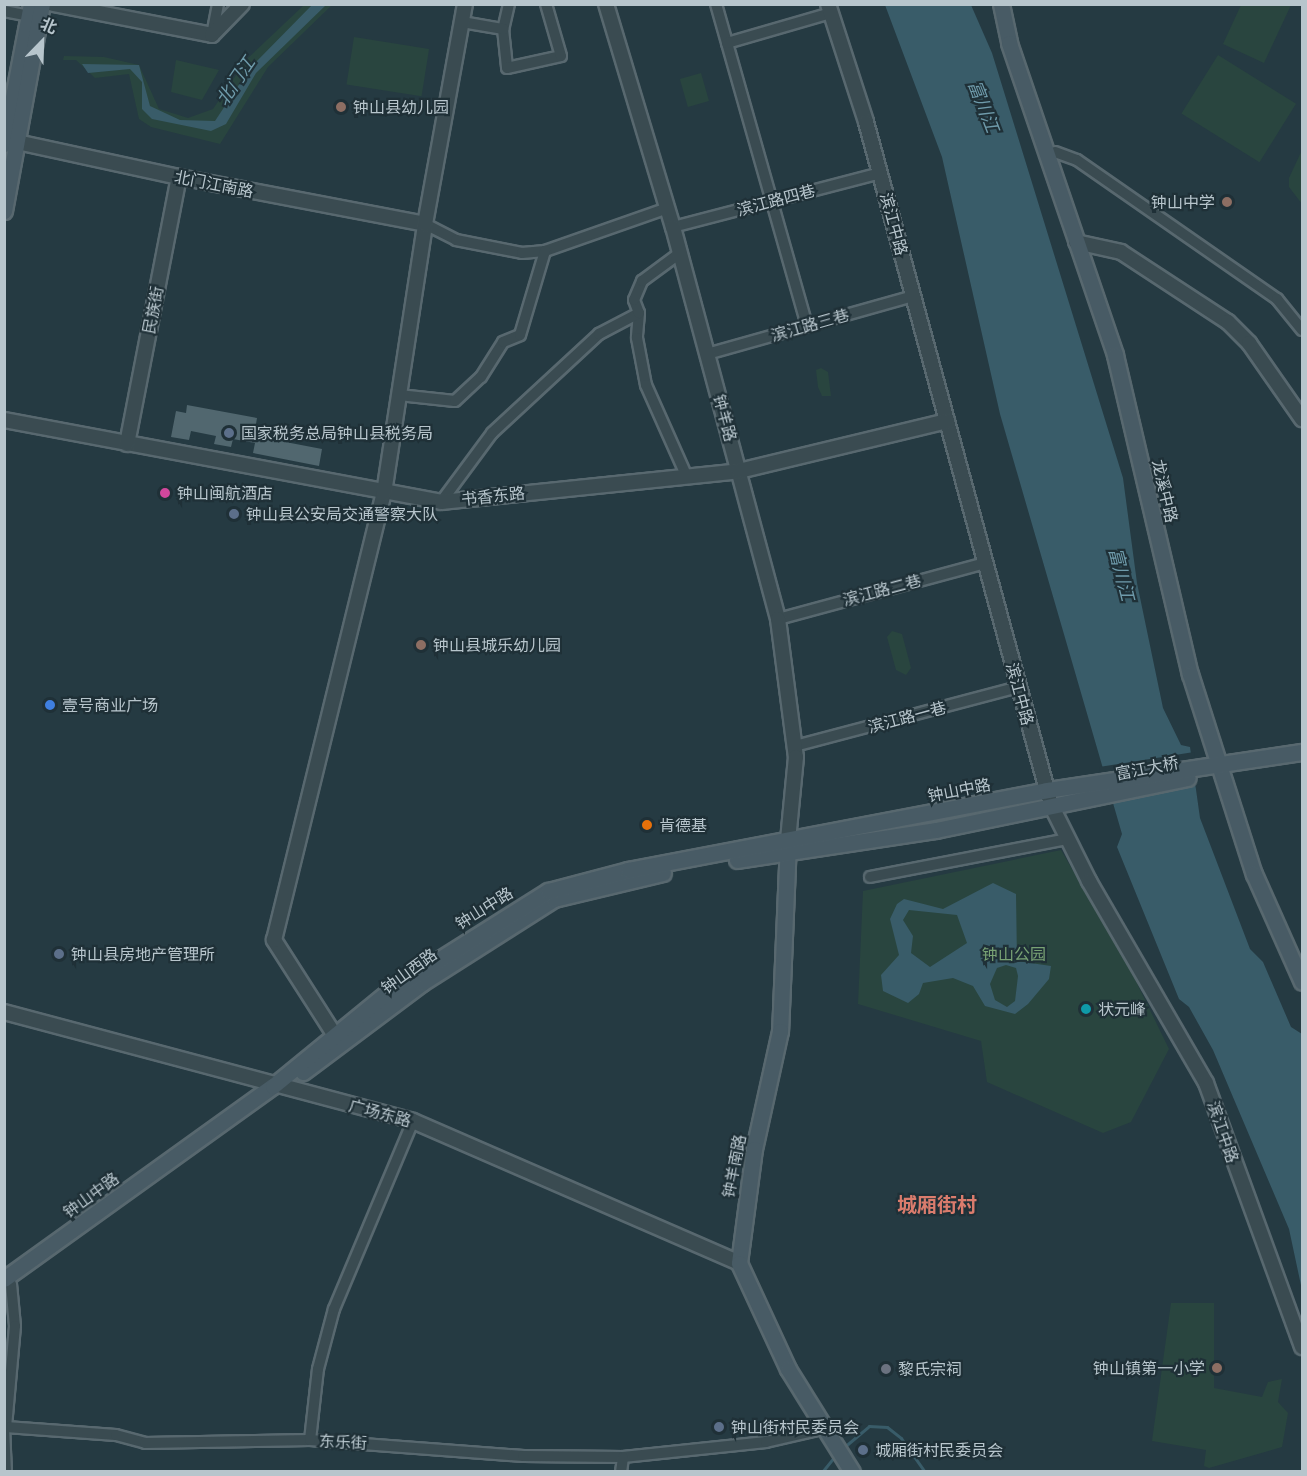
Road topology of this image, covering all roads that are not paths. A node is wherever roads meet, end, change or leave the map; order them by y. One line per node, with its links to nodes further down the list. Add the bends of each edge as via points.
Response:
1 (52, 4): 16 (street)
2 (218, 4): 16 (street)
3 (242, 4): 16 (street)
4 (465, 4): 14 (street)
5 (509, 4): 15 (street)
6 (546, 4): 15 (street, via 561,56 507,68)
7 (606, 4): 23 (street, 钟羊路)
8 (716, 4): 17 (street)
9 (1001, 4): 27 (main road, 龙溪中路, via 1009,43)
10 (1010, 4): 19 (main road, 龙溪中路)
11 (830, 9): 17 (street); 20 (street, 滨江中路)
12 (4, 11): 13 (street)
13 (35, 11): 18 (main road)
14 (462, 22): 15 (street); 25 (street)
15 (503, 29)
16 (212, 35)
17 (727, 43): 22 (street)
18 (8, 138): 21 (street, 北门江南路); 24 (main road)
19 (1055, 152): 27 (main road, 龙溪中路); 33 (street, via 1077,160 1276,299)
20 (880, 173): 22 (street, 滨江路四巷); 30 (street, 滨江中路)
21 (179, 177): 25 (street, 北门江南路); 39 (street, 民族街)
22 (772, 201): 26 (street, 滨江路四巷); 32 (street)
23 (668, 208): 26 (street, 钟羊路); 28 (street)
24 (4, 211)
25 (425, 224): 28 (street, via 456,240 522,253); 35 (street)
26 (673, 227): 29 (street, 钟羊路)
27 (1081, 242): 36 (street, via 1121,252 1228,322 1249,343); 50 (main road, 龙溪中路, via 1123,352 1198,672)
28 (545, 251): 35 (street, via 520,335 503,342 481,377 455,401)
29 (680, 253): 31 (street, via 642,281 634,300); 34 (street, 钟羊路)
30 (913, 296): 32 (street, 滨江路三巷); 38 (street, 滨江中路)
31 (639, 313): 41 (street, via 637,338 646,385); 43 (street, via 599,334 492,433)
32 (807, 326): 34 (street, 滨江路三巷)
33 (1302, 330)
34 (707, 354): 40 (street, 钟羊路)
35 (399, 394): 42 (street)
36 (1302, 419)
37 (4, 420): 39 (street, 书香东路)
38 (947, 421): 40 (street, 书香东路); 44 (street, 滨江中路)
39 (127, 444): 42 (street, 书香东路)
40 (739, 471): 41 (street, 书香东路); 45 (street, 钟羊路)
41 (687, 477): 43 (street, 书香东路)
42 (384, 493): 43 (street, 书香东路); 60 (street, via 274,940)
43 (441, 502)
44 (985, 563): 45 (street, 滨江路二巷); 46 (street, 滨江中路)
45 (778, 619): 47 (street, 钟羊路)
46 (1019, 687): 47 (street, 滨江路一巷); 51 (street, 滨江中路)
47 (795, 746): 55 (street, 钟羊路)
48 (1302, 753): 50 (main road)
49 (1302, 760): 50 (main road)
50 (1226, 767): 52 (main road, 富江大桥); 57 (main road, 龙溪中路, via 1254,874)
51 (1047, 790): 52 (main road, 钟山中路); 53 (street, 滨江中路); 55 (main road, 钟山中路)
52 (1079, 792): 53 (main road, 钟山西路)
53 (1051, 805): 54 (street, 滨江中路); 55 (main road, 钟山西路, via 936,830)
54 (1068, 839): 56 (street); 65 (street, 滨江中路, via 1206,1083)
55 (788, 846): 60 (main road, 钟山中路, via 628,870 548,891 398,985); 61 (main road, 钟山西路, via 554,899 422,983); 63 (main road, 钟羊南路, via 780,1031 754,1149)
56 (870, 877)
57 (1299, 965): 58 (main road, 龙溪中路)
58 (1302, 982)
59 (4, 1012): 61 (street, 广场东路)
60 (334, 1034): 61 (main road, 钟山中路)
61 (277, 1087): 62 (street, 广场东路); 64 (main road, 钟山西路)
62 (413, 1121): 63 (street, 广场东路); 68 (street, via 334,1309 318,1369)
63 (739, 1263): 67 (main road)
64 (7, 1284): 66 (street, via 15,1326)
65 (1302, 1347)
66 (5, 1427): 68 (street, 东乐街, via 116,1435 145,1443); 71 (street)
67 (822, 1429): 69 (street, 东乐街, via 766,1442); 70 (main road)
68 (310, 1440): 69 (street, 东乐街, via 523,1456)
69 (622, 1457): 72 (street)
70 (850, 1468)
71 (6, 1472)
72 (621, 1472)

